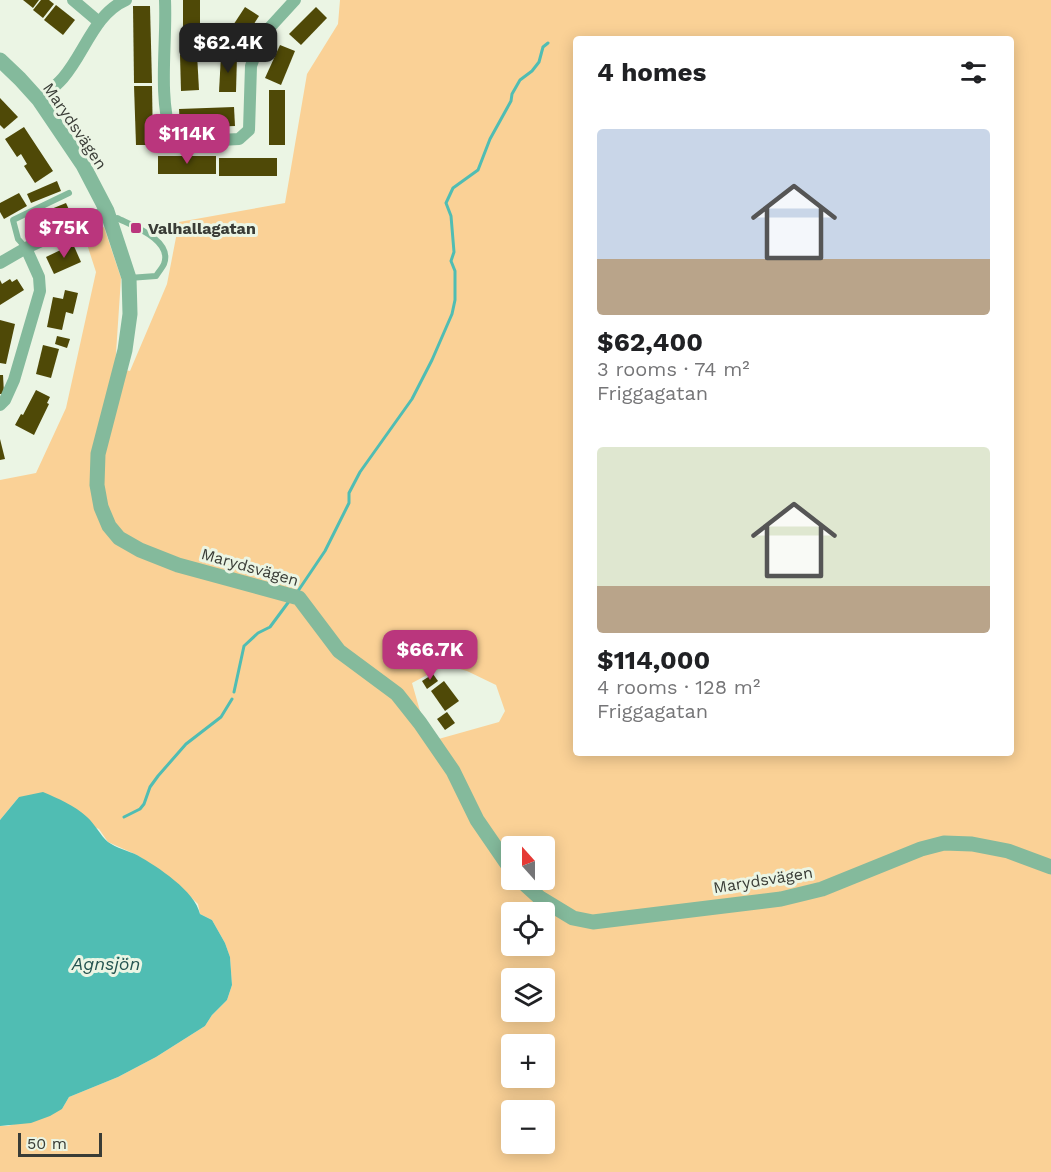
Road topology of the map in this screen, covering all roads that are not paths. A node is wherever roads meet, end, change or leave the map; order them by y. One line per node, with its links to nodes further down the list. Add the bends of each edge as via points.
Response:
1 (74, 0): 5 (street)
2 (126, 0): 5 (street)
3 (165, 0): 4 (street, via 168,124 171,136 182,142 239,139 249,130 251,66 262,36)
4 (295, 0)
5 (99, 22): 7 (street, via 64,77)
6 (0, 60): 7 (street, Marydsvägen)
7 (39, 100): 9 (street, Marydsvägen, via 83,165)
8 (69, 193): 10 (lane, via 13,220 18,239)
9 (108, 215): 10 (street); 12 (street, Marydsvägen); 12 (lane, via 153,237 164,254 164,264 156,276)
10 (26, 248): 11 (street); 13 (street, via 39,277 40,291 14,380)
11 (0, 263)
12 (129, 278): 14 (street, Marydsvägen, via 125,350 98,454 97,485 109,526 119,538 140,550 178,565 299,598 339,651 397,694 420,723 453,771 477,820)
13 (0, 405)
14 (501, 855)
15 (1051, 867): 16 (street, Marydsvägen, via 1008,851 944,843 822,890 781,899 593,922 573,918)
16 (531, 890)

